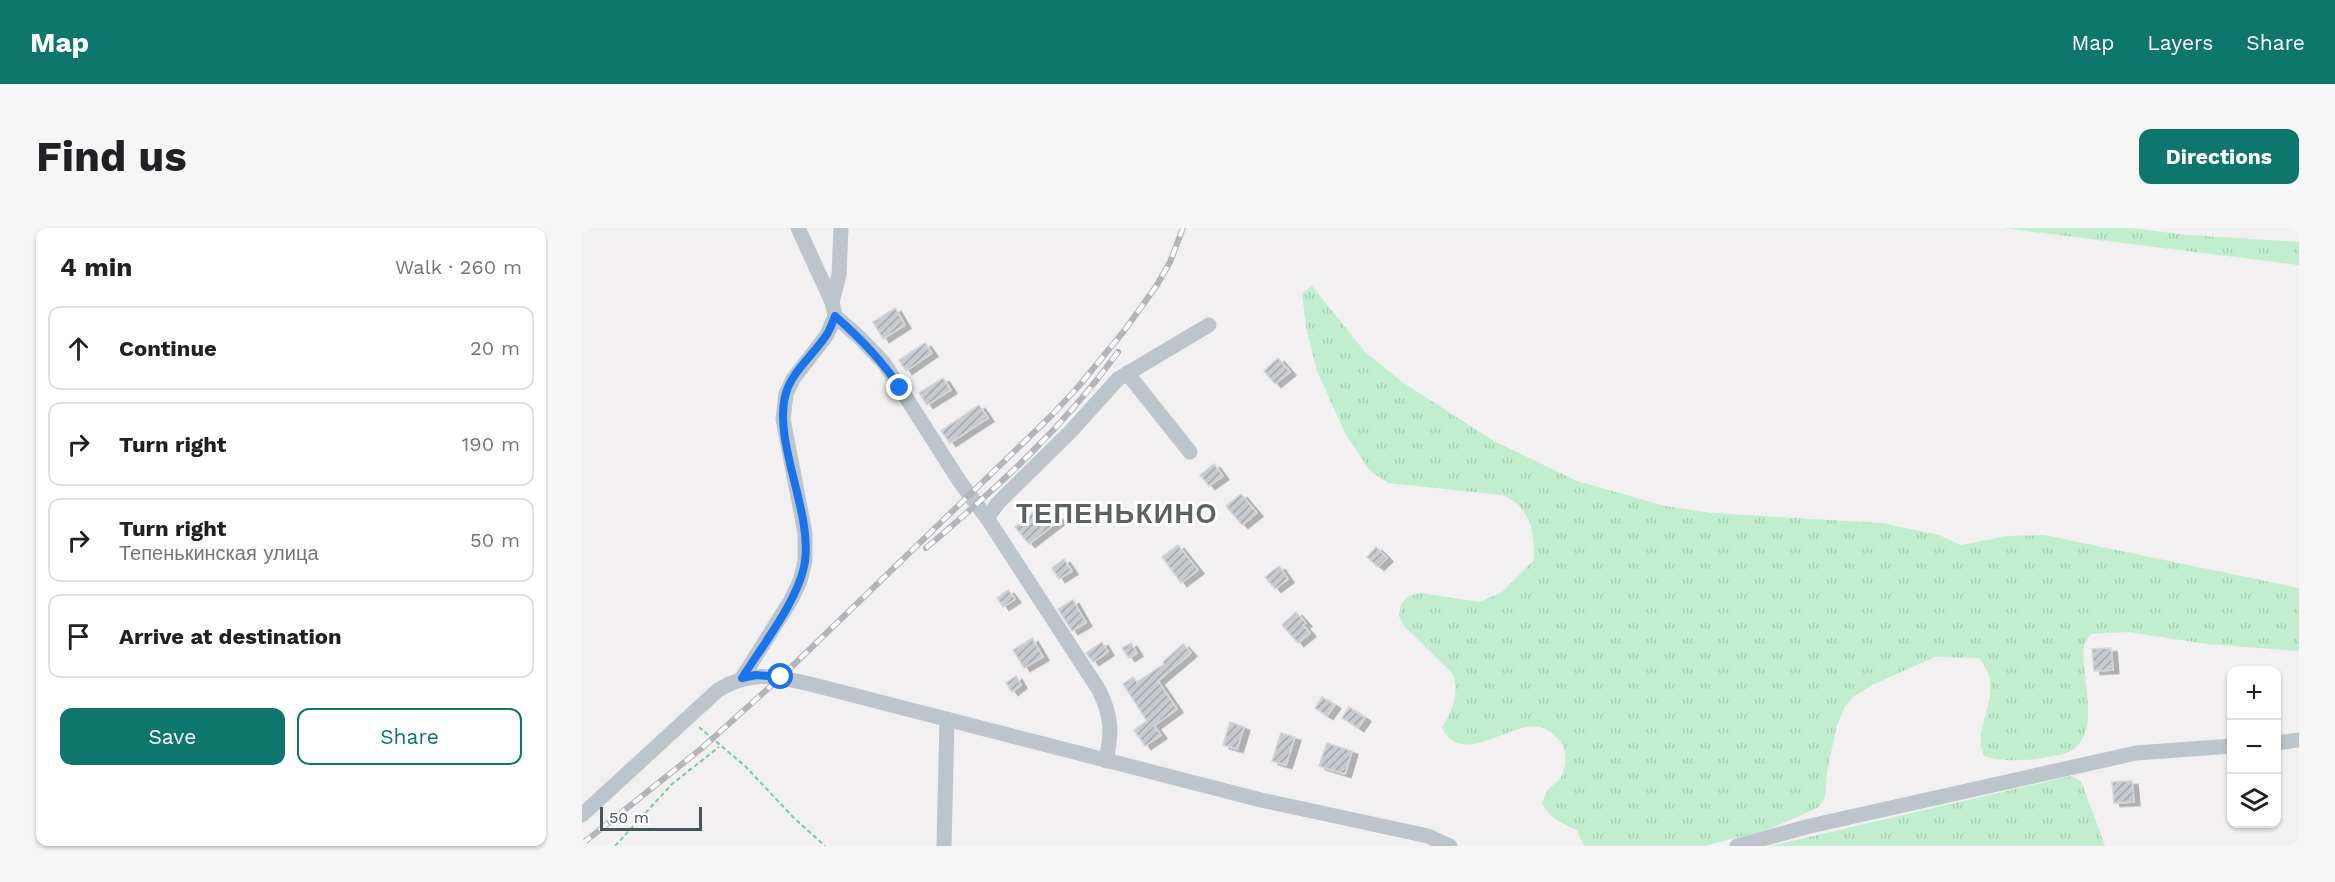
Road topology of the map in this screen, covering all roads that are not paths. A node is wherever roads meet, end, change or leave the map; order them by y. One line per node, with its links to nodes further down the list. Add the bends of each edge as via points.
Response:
1 (798, 228): 3 (street)
2 (841, 228): 3 (street)
3 (833, 309): 7 (street, via 884,363); 8 (street, via 827,335 786,393 783,419 805,533 803,571 791,600)
4 (1209, 325): 5 (street)
5 (1127, 373): 6 (street); 7 (street)
6 (1190, 452)
7 (987, 518): 13 (street, via 1106,704 1111,727)
8 (742, 678): 9 (street, via 781,677); 14 (street, via 718,690)
9 (947, 719): 13 (street); 15 (street)
10 (2299, 740): 11 (street)
11 (2281, 742)
12 (2227, 746): 17 (street, via 2136,753)
13 (1106, 761): 16 (street, via 1428,836)
14 (582, 815)
15 (944, 846)
16 (1450, 846)
17 (1737, 846)

